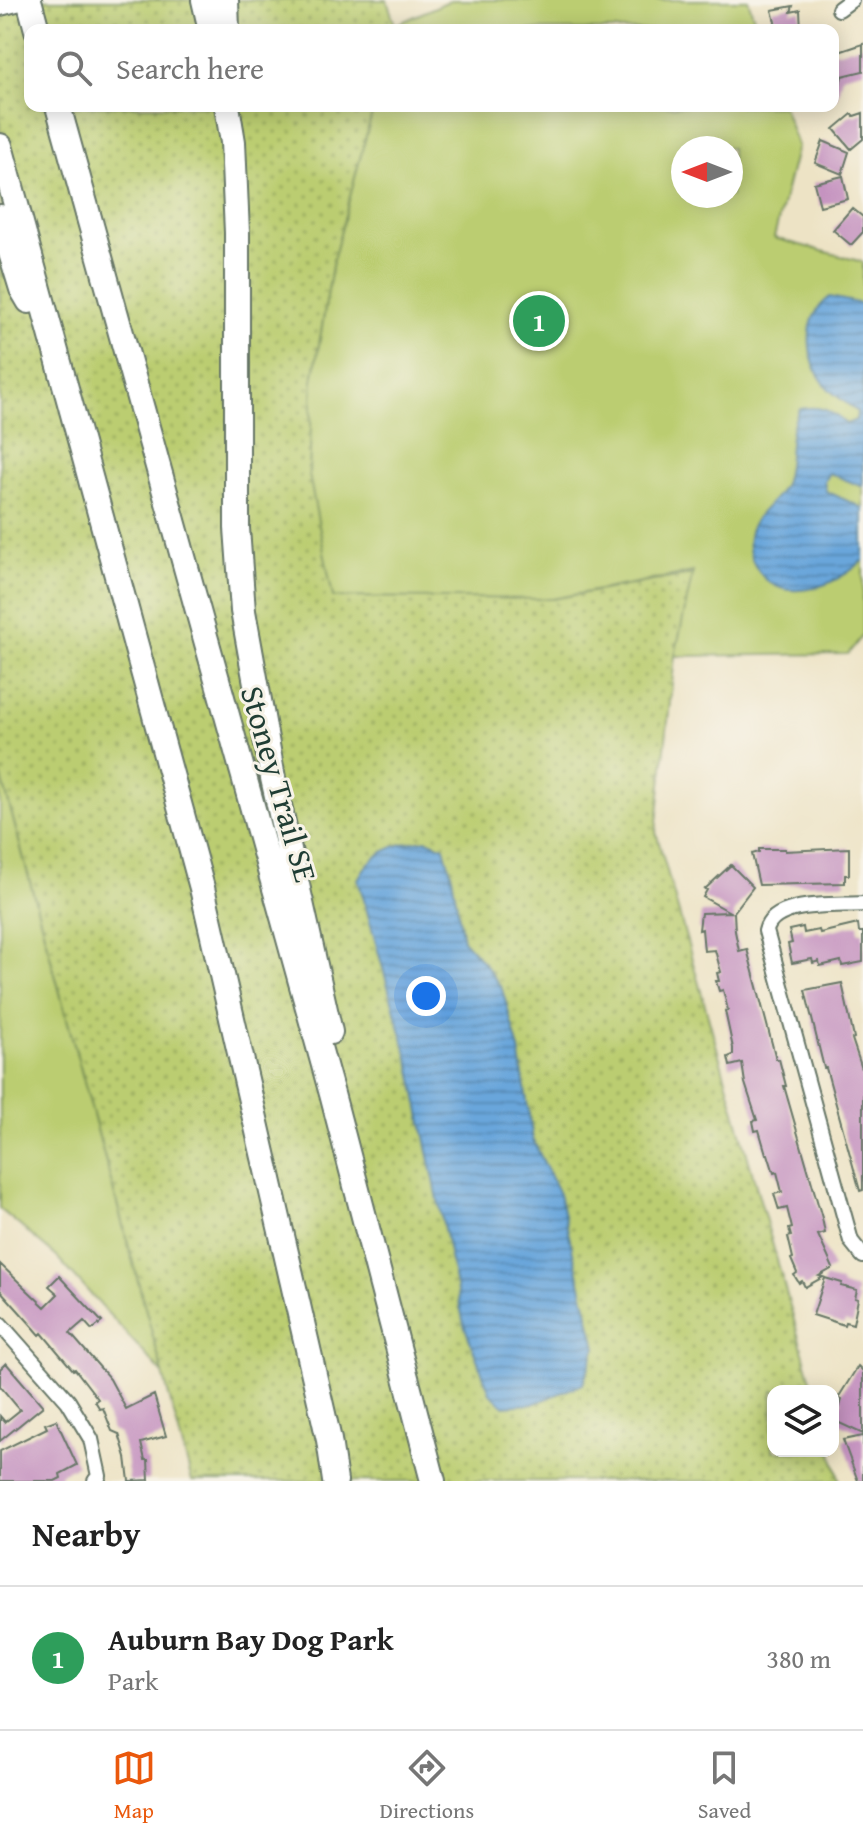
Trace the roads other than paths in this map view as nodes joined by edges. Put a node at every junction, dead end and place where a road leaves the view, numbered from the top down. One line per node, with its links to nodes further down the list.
1 (20, 0): 5 (main road)
2 (29, 0): 6 (highway)
3 (204, 0): 7 (highway)
4 (226, 0): 8 (highway)
5 (0, 5)
6 (35, 24)
7 (210, 24)
8 (227, 24)
9 (60, 112): 15 (highway, Stoney Trail SE)
10 (228, 112): 15 (highway)
11 (0, 146): 13 (highway)
12 (0, 217): 13 (highway)
13 (52, 337): 18 (highway)
14 (863, 904): 16 (street)
15 (332, 1094): 22 (highway, Stoney Trail SE)
16 (863, 1256)
17 (0, 1324): 19 (street)
18 (329, 1440): 20 (highway); 21 (highway)
19 (95, 1481)
20 (335, 1481)
21 (341, 1481)
22 (433, 1481)

